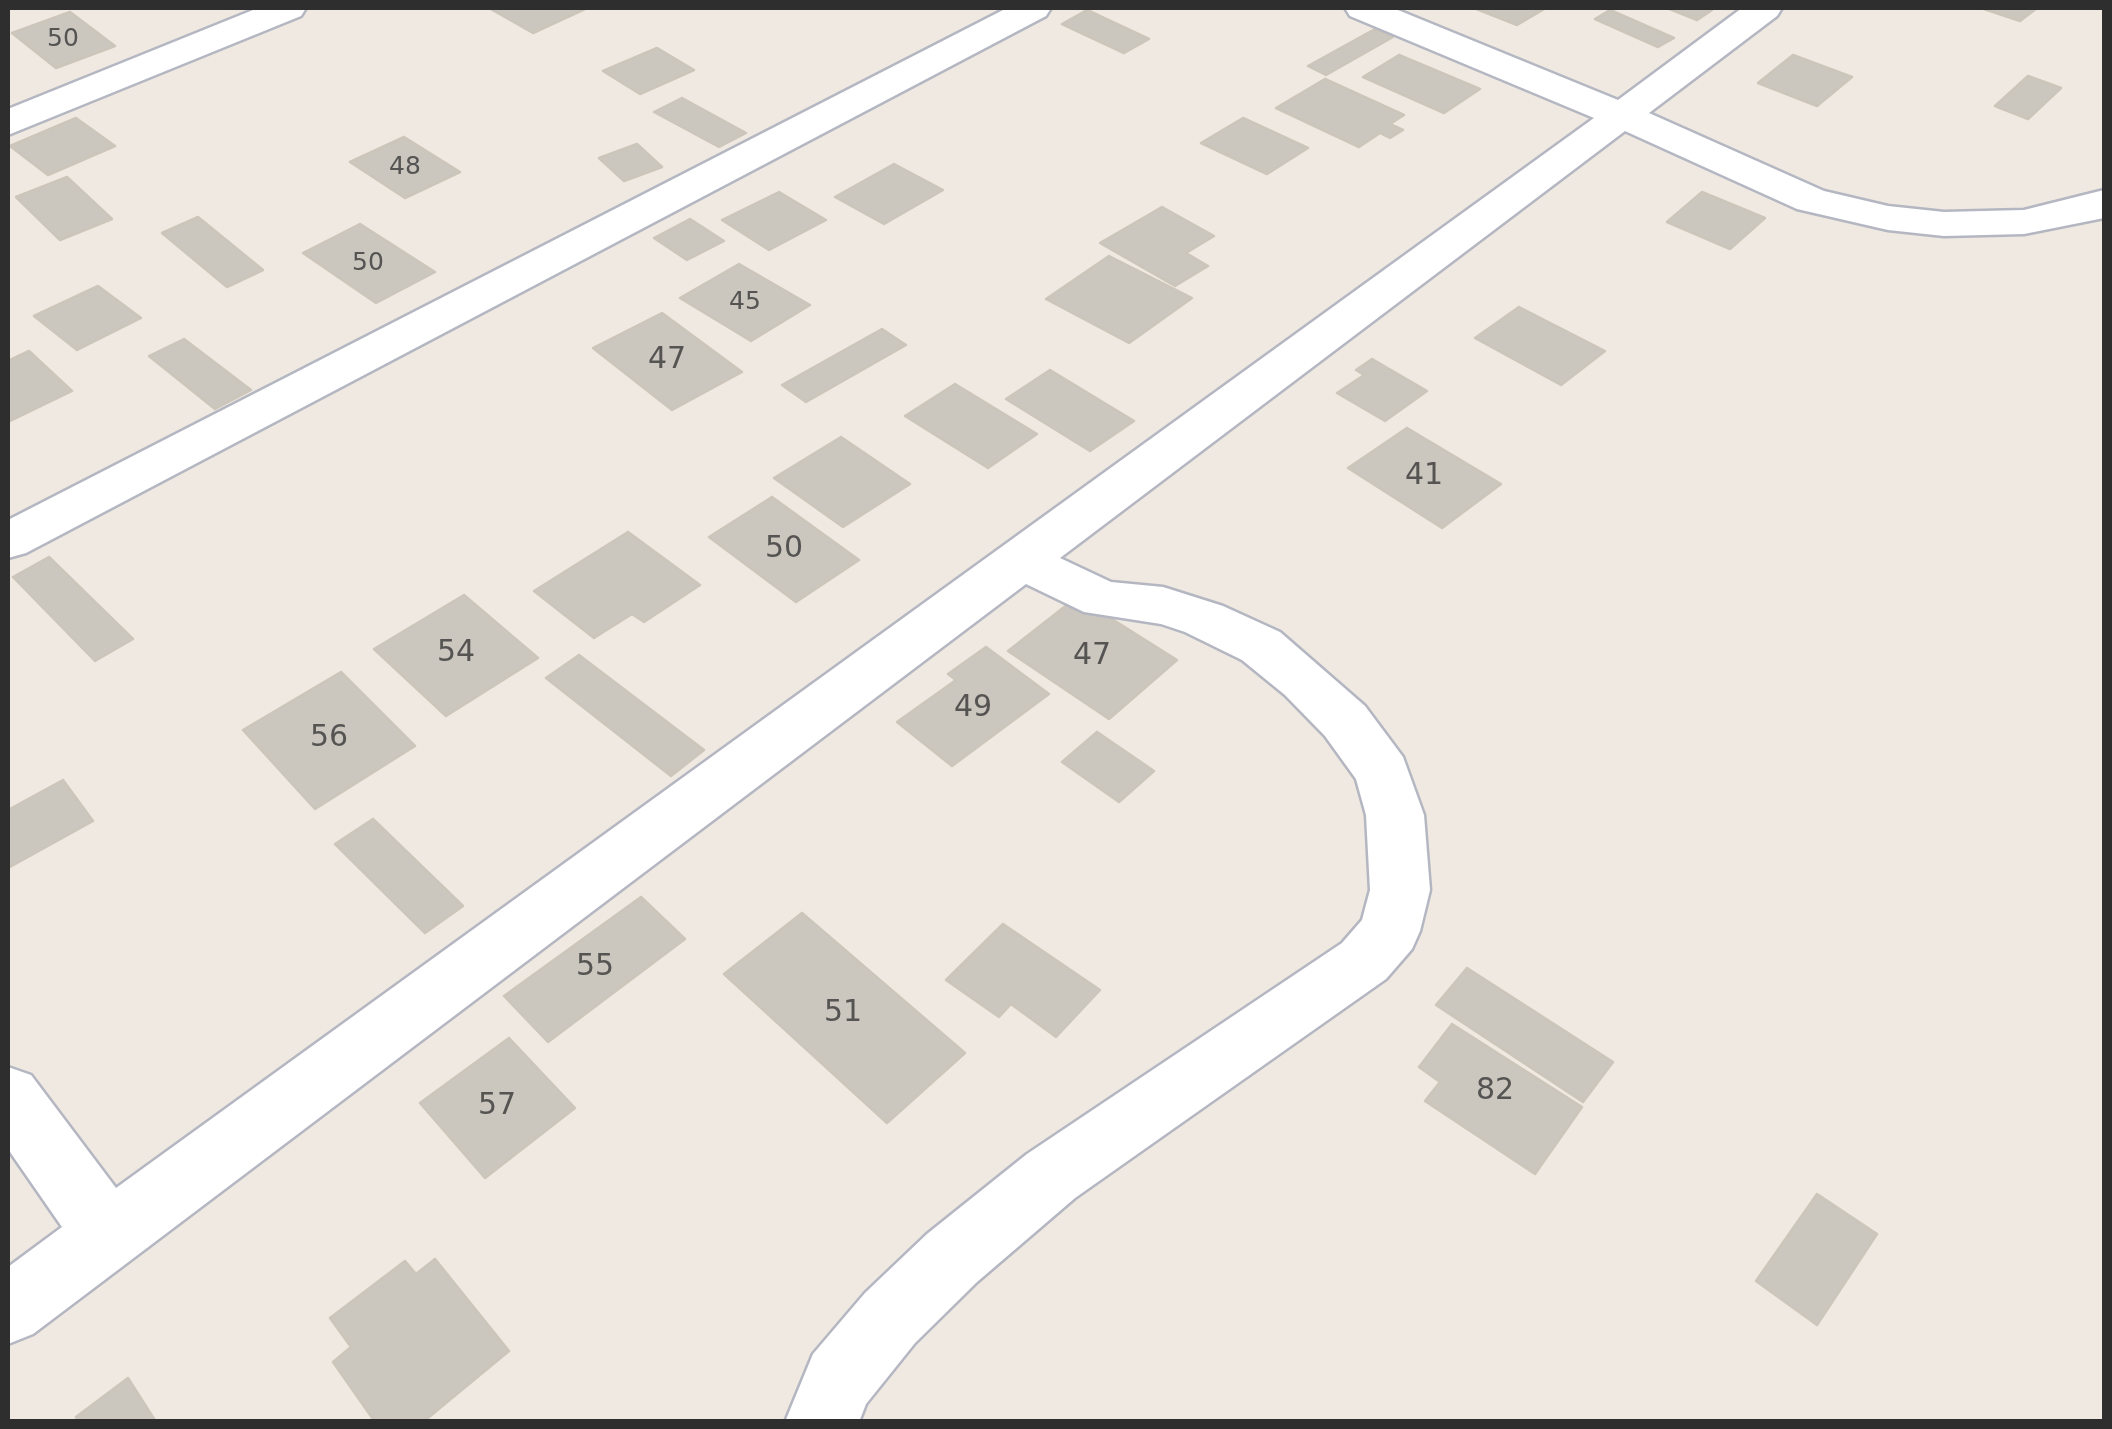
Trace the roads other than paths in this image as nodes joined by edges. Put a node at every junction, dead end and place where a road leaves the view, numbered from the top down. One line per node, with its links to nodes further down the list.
1 (288, 8): 6 (street)
2 (1032, 8): 8 (street)
3 (1362, 8): 5 (street)
4 (1764, 8): 5 (street)
5 (1621, 115): 7 (street); 9 (street)
6 (8, 122)
7 (2104, 202)
8 (8, 541)
9 (1021, 561): 11 (street); 13 (street)
10 (8, 1096): 11 (street)
11 (108, 1234): 12 (street)
12 (8, 1308)
13 (822, 1422)

